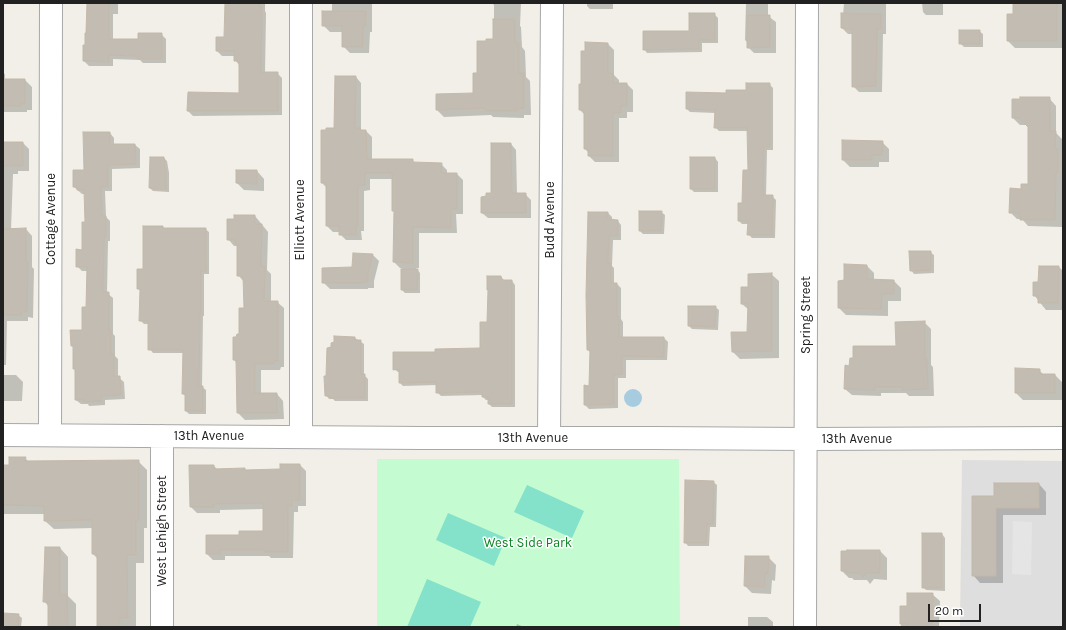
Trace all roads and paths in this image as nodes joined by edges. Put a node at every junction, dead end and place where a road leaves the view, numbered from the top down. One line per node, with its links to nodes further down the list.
1 (51, 3): 5 (street, Cottage Avenue)
2 (301, 3): 8 (street, Elliott Avenue)
3 (552, 3): 9 (street, Budd Avenue)
4 (807, 3): 11 (street, Spring Street)
5 (50, 434): 6 (street, 13th Avenue); 7 (street, 13th Avenue)
6 (3, 435)
7 (162, 436): 8 (street, 13th Avenue); 12 (street, West Lehigh Street)
8 (301, 436): 9 (street, 13th Avenue)
9 (549, 438): 11 (street, 13th Avenue)
10 (1063, 438): 11 (street, 13th Avenue)
11 (806, 439): 13 (street, Spring Street)
12 (162, 627)
13 (805, 627)

